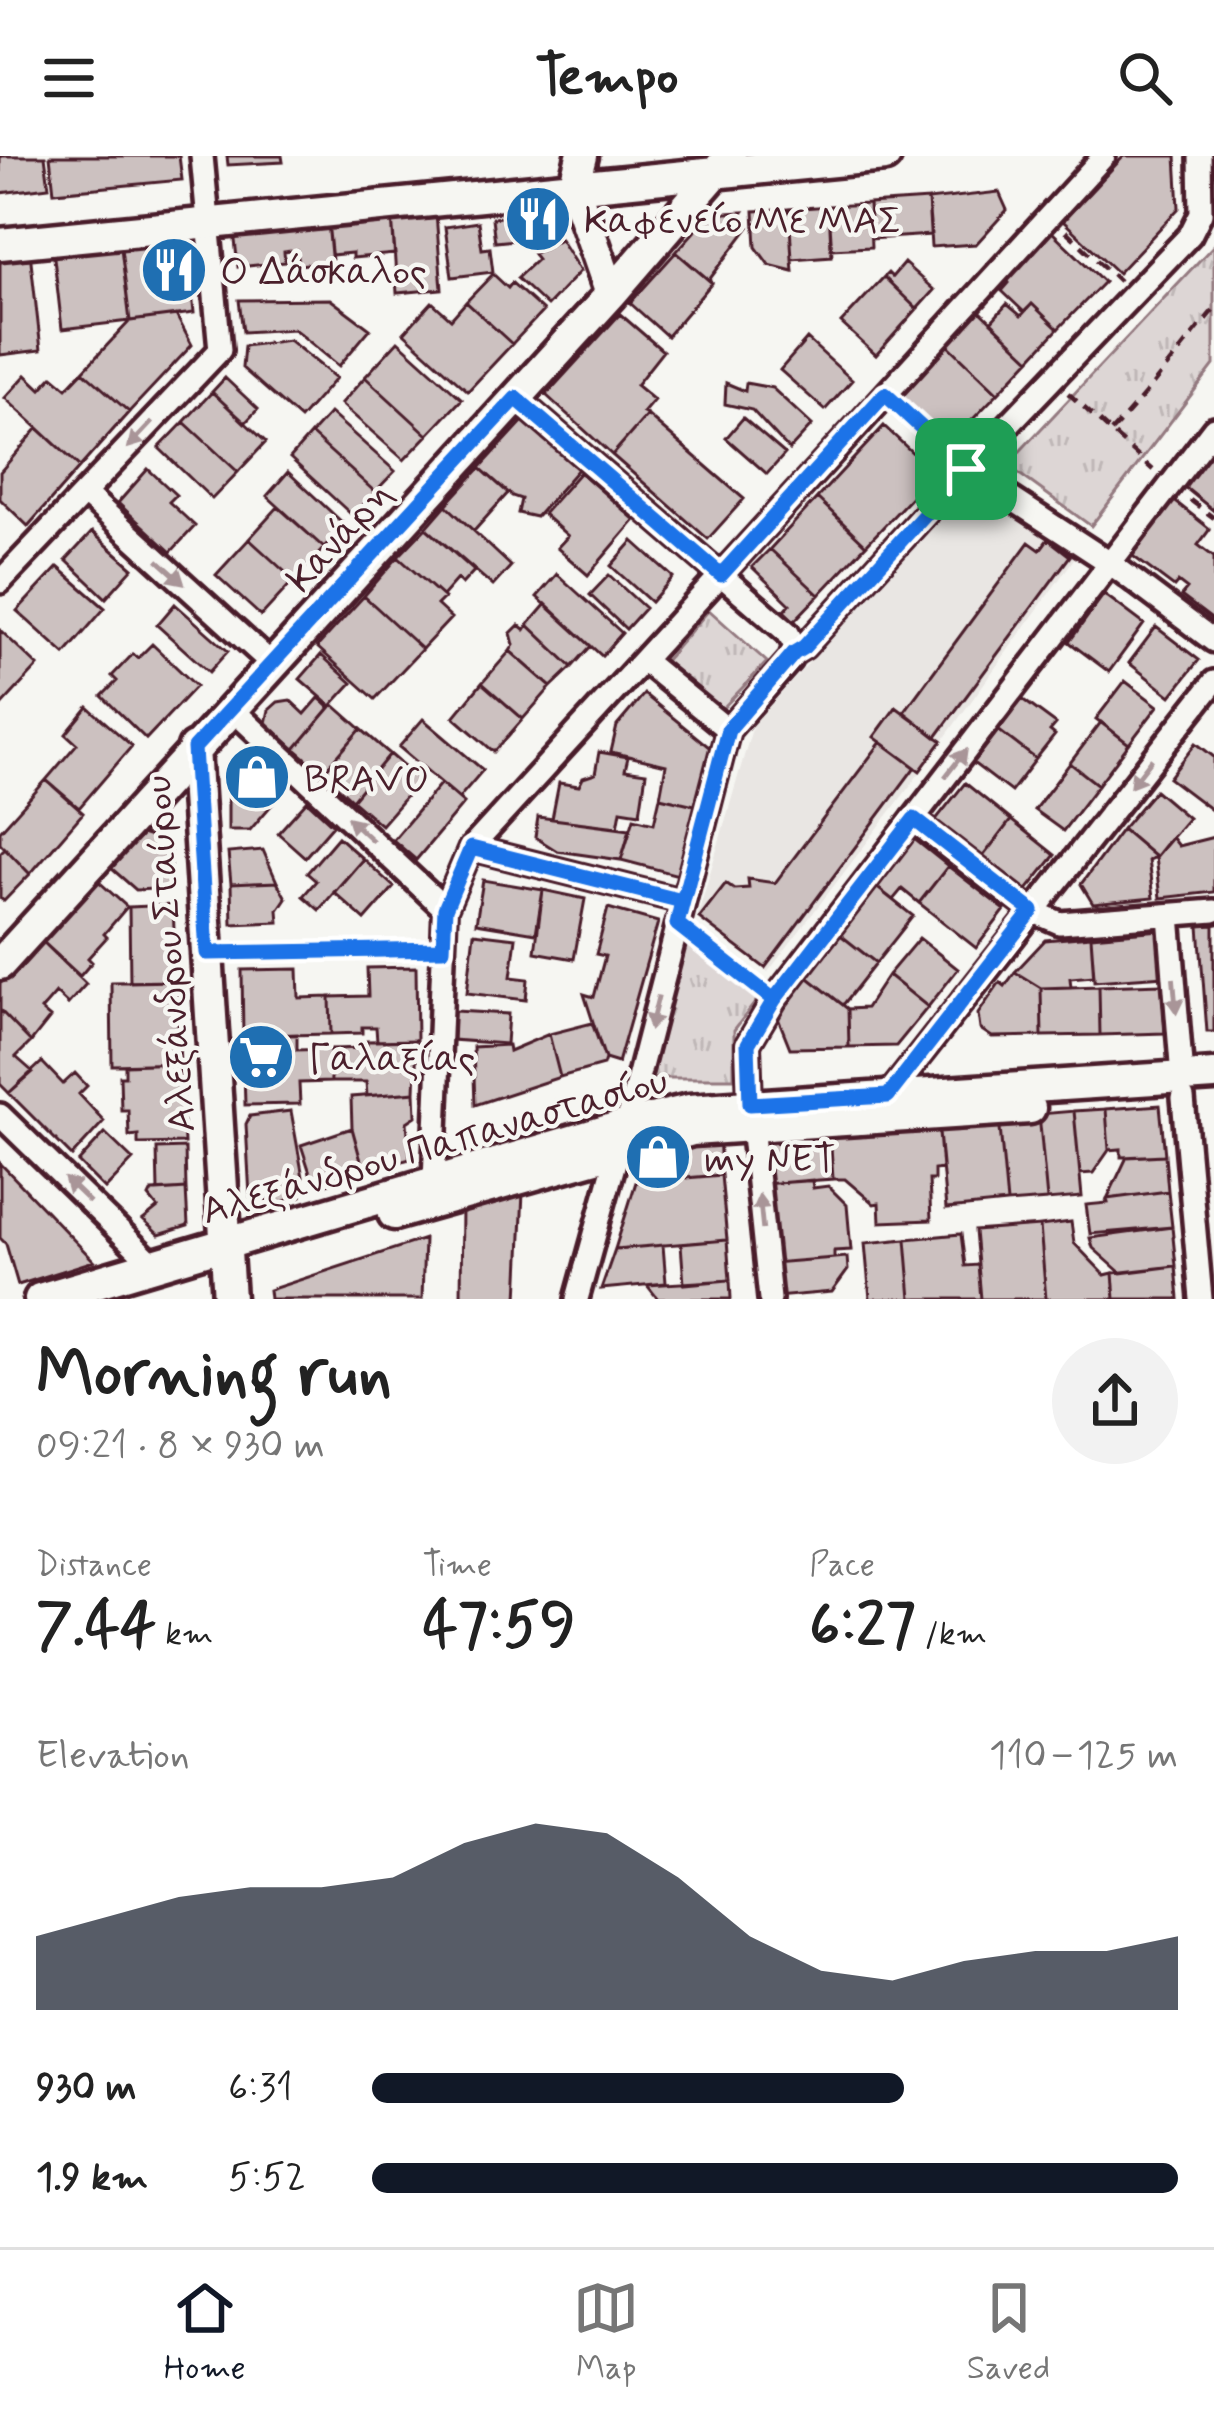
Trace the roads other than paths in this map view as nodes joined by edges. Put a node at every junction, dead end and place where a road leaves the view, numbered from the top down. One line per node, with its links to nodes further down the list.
1 (202, 156): 9 (street)
2 (582, 156): 8 (main road)
3 (686, 156): 7 (main road)
4 (885, 156): 7 (main road)
5 (1104, 156): 17 (street)
6 (1200, 156): 14 (street)
7 (721, 165): 8 (main road); 11 (main road, Κανάρη)
8 (574, 187): 9 (main road); 11 (main road)
9 (208, 223): 10 (main road); 15 (street, one-way to 15)
10 (0, 244)
11 (611, 294): 12 (main road, Κανάρη)
12 (516, 398): 17 (street); 22 (main road, Κανάρη)
13 (1214, 428): 16 (street)
14 (966, 469): 16 (street); 20 (street)
15 (84, 494): 18 (street); 22 (street, one-way to 22)
16 (1110, 563): 19 (street); 27 (street, one-way to 16)
17 (721, 575): 20 (street); 21 (street)
18 (0, 583)
19 (1214, 641)
20 (791, 643): 25 (street)
21 (644, 661): 25 (street); 28 (street)
22 (272, 664): 24 (main road, Κανάρη)
23 (1214, 682): 30 (street, one-way to 30)
24 (232, 709): 26 (main road, Κανάρη); 29 (street, one-way to 24)
25 (728, 730): 32 (street)
26 (194, 748): 34 (main road, Κανάρη); 42 (main road, Αλεξάνδρου Σταύρου)
27 (914, 819): 30 (street); 39 (street)
28 (471, 848): 29 (street); 32 (street)
29 (445, 909): 41 (street)
30 (1032, 911): 33 (street); 37 (street)
31 (1214, 911): 33 (street)
32 (680, 912): 40 (street, one-way to 40)
33 (1178, 914): 36 (street, one-way to 36)
34 (0, 964)
35 (1214, 1076): 36 (main road, Αλεξάνδρου Παπαναστασίου)
36 (1193, 1090): 37 (main road, Αλεξάνδρου Παπαναστασίου); 39 (main road, Αλεξάνδρου Παπαναστασίου); 49 (street)
37 (888, 1096): 39 (main road, Αλεξάνδρου Παπαναστασίου)
38 (0, 1115): 43 (street, one-way to 38)
39 (751, 1115): 40 (main road, Αλεξάνδρου Παπαναστασίου); 48 (street, one-way to 39)
40 (622, 1138): 41 (main road, Αλεξάνδρου Παπαναστασίου); 42 (main road, Αλεξάνδρου Παπαναστασίου); 47 (street)
41 (434, 1181): 42 (main road, Αλεξάνδρου Παπαναστασίου)
42 (226, 1253): 43 (main road, Αλεξάνδρου Παπαναστασίου); 45 (main road, Αλεξάνδρου Παπαναστασίου); 46 (main road, Αλεξάνδρου Σταύρου)
43 (153, 1264): 44 (main road, Αλεξάνδρου Παπαναστασίου)
44 (40, 1299)
45 (106, 1299)
46 (229, 1299)
47 (577, 1299)
48 (770, 1299)
49 (1201, 1299)

